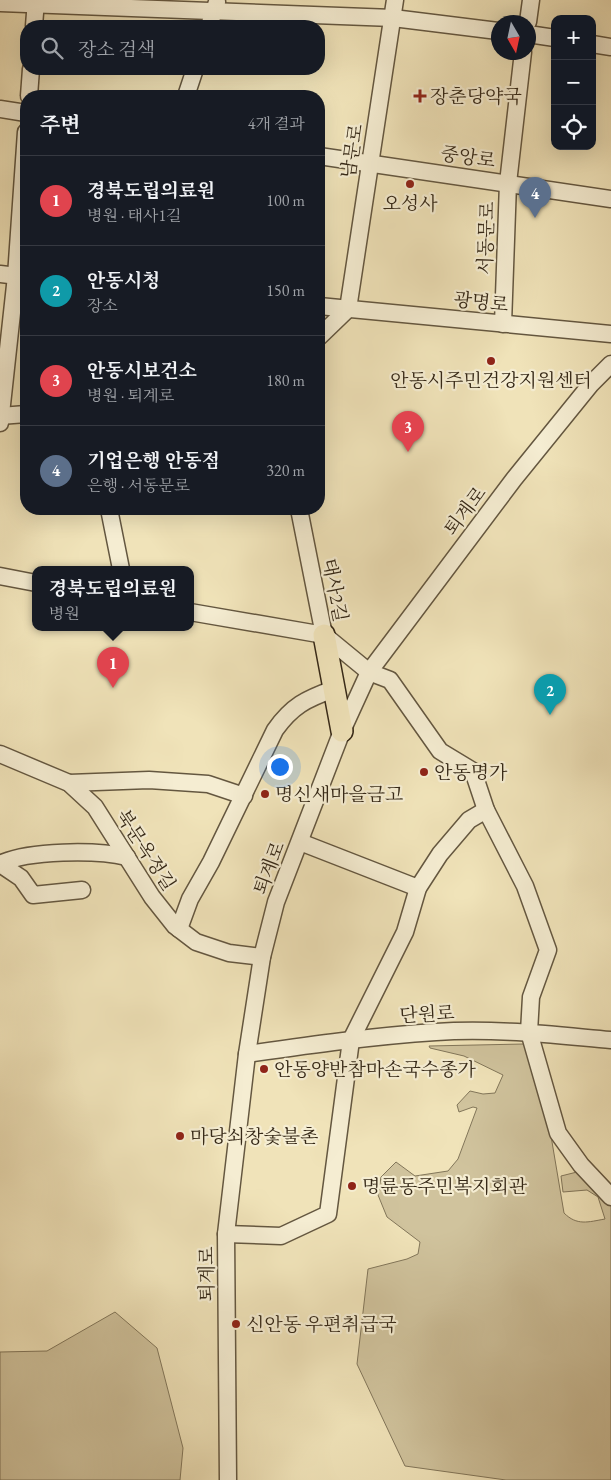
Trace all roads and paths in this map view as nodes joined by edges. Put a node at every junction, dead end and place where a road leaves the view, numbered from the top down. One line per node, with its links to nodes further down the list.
1 (395, 0): 7 (street, 남문로)
2 (532, 0): 6 (street)
3 (36, 2): 4 (street); 5 (street); 8 (street)
4 (0, 3)
5 (214, 12): 7 (street)
6 (529, 15)
7 (393, 18): 9 (street); 22 (street, 남문로)
8 (34, 20)
9 (491, 30)
10 (536, 35): 11 (street)
11 (551, 37)
12 (596, 45): 13 (street)
13 (611, 47)
14 (523, 60): 23 (street, 서동문로)
15 (31, 75): 17 (street)
16 (193, 75): 18 (street)
17 (29, 90)
18 (188, 90)
19 (0, 109): 20 (street)
20 (20, 112)
21 (325, 157): 22 (street, 중앙로)
22 (370, 163): 23 (street, 중앙로); 28 (street, 남문로)
23 (508, 183): 24 (street, 중앙로); 29 (street, 서동문로)
24 (611, 199)
25 (20, 204): 26 (street)
26 (14, 275): 34 (street)
27 (325, 307): 28 (street)
28 (348, 309): 29 (street, 광명로); 30 (street)
29 (503, 324): 31 (street, 광명로)
30 (325, 331)
31 (611, 334)
32 (611, 364): 42 (street, 퇴계로)
33 (20, 415): 34 (street)
34 (0, 418)
35 (110, 515): 37 (street)
36 (299, 515): 41 (street, 태사2길)
37 (120, 566)
38 (0, 576): 39 (street)
39 (32, 583)
40 (194, 613): 41 (street, 태사2길)
41 (324, 635): 42 (street); 43 (main road)
42 (369, 672): 44 (street, 퇴계로); 48 (street)
43 (334, 689): 44 (main road); 47 (street)
44 (342, 731): 49 (street, 퇴계로)
45 (0, 754): 46 (street, 북문옥정길)
46 (69, 783): 47 (street); 50 (street, 북문옥정길)
47 (244, 796): 54 (street)
48 (486, 810): 52 (street); 56 (street)
49 (300, 842): 52 (street); 55 (street, 퇴계로)
50 (127, 857): 51 (street); 54 (street, 북문옥정길)
51 (0, 864): 53 (street)
52 (418, 888): 57 (street)
53 (82, 890)
54 (179, 930): 55 (street, 북문옥정길)
55 (262, 957): 59 (street, 퇴계로)
56 (529, 1032): 57 (street, 단원로); 58 (street, 단원로); 60 (street)
57 (351, 1040): 59 (street, 단원로); 61 (street)
58 (611, 1040)
59 (247, 1054): 61 (street, 퇴계로)
60 (611, 1197)
61 (226, 1234): 62 (street, 퇴계로)
62 (228, 1480)

